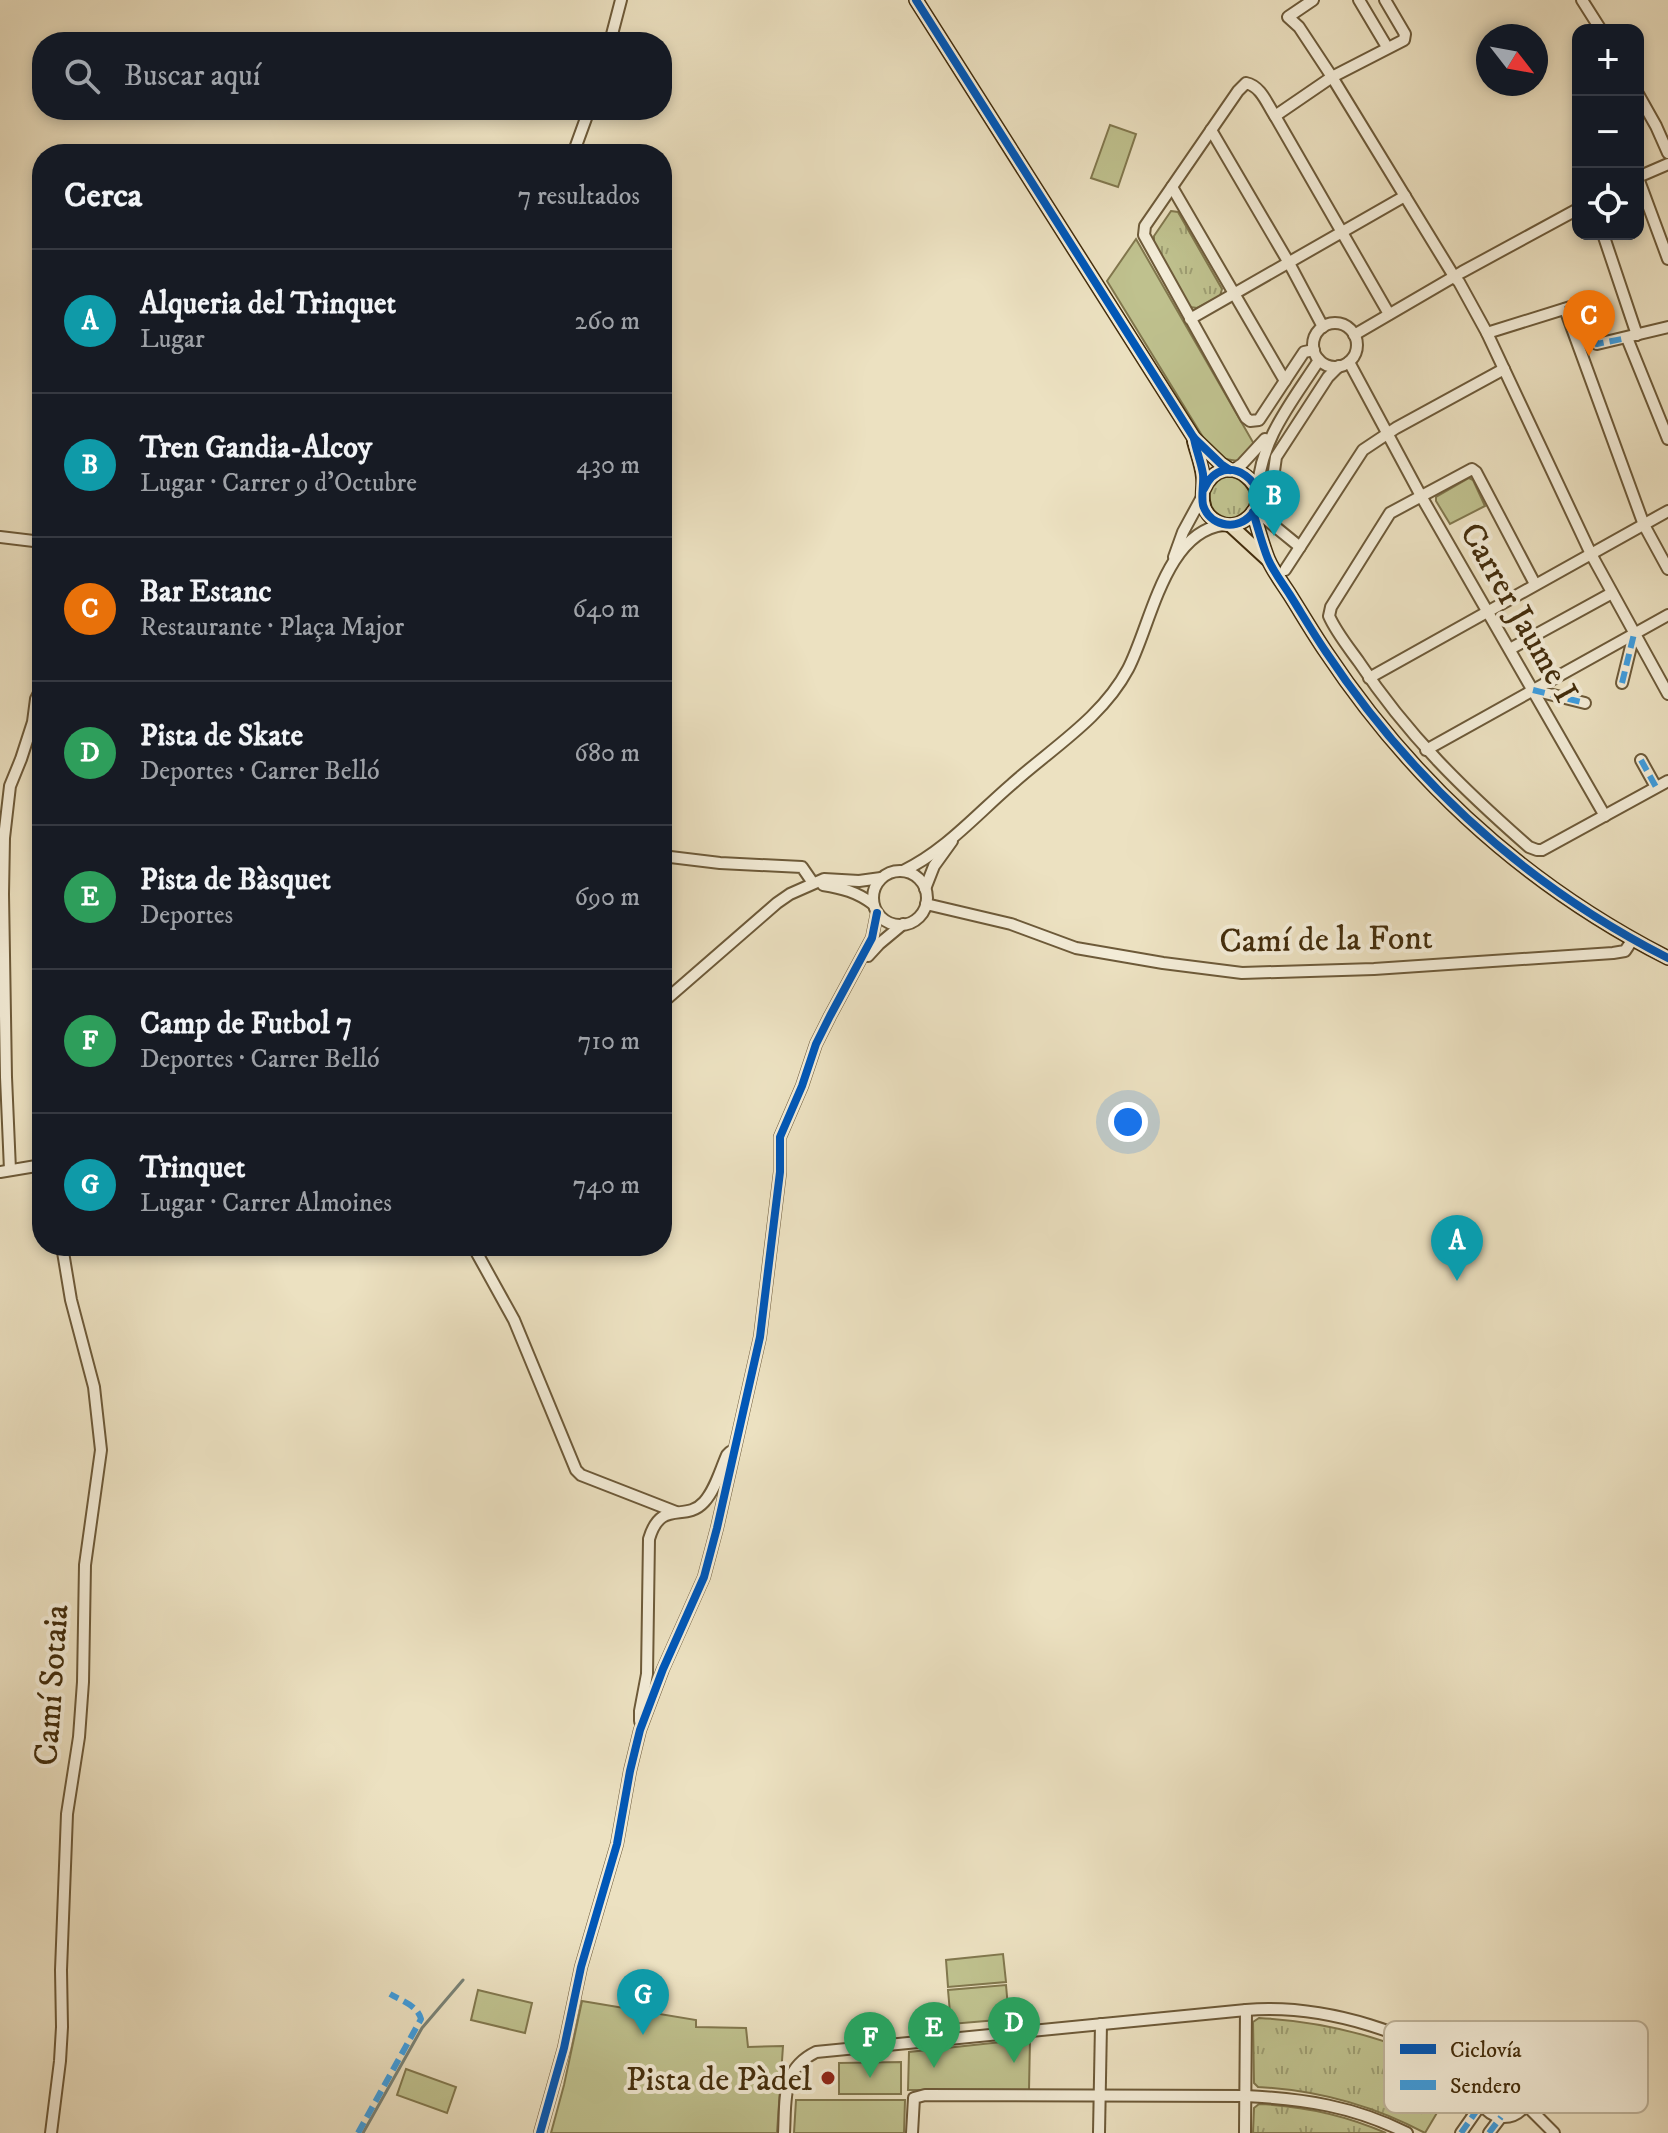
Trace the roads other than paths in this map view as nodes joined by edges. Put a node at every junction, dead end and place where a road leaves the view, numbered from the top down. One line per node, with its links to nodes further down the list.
1 (621, 0): 8 (street)
2 (916, 0): 43 (main road)
3 (1313, 0): 10 (street)
4 (1359, 0): 9 (street)
5 (1385, 0): 9 (street)
6 (1582, 0): 7 (street)
7 (1597, 24)
8 (613, 32)
9 (1387, 47): 10 (street)
10 (1332, 77): 12 (street); 21 (street)
11 (1639, 96): 16 (street)
12 (1275, 116): 14 (street); 23 (street)
13 (585, 120): 15 (street)
14 (1211, 130): 19 (street); 26 (street)
15 (577, 144)
16 (1668, 153)
17 (1668, 164): 18 (street)
18 (1644, 175)
19 (1172, 187): 28 (street); 31 (street)
20 (1644, 194): 25 (street)
21 (1405, 196): 23 (street); 27 (street)
22 (1572, 212): 27 (street)
23 (1342, 233): 26 (street); 30 (street)
24 (1605, 240): 36 (street)
25 (1668, 259)
26 (1289, 263): 28 (street); 32 (street)
27 (1455, 278): 30 (street); 34 (street)
28 (1234, 294): 31 (street); 40 (street)
29 (1565, 309): 34 (street); 36 (street); 52 (street)
30 (1389, 314): 35 (street)
31 (1190, 319): 40 (street)
32 (1323, 327): 35 (street); 37 (street)
33 (1668, 327): 36 (street)
34 (1487, 333): 39 (street)
35 (1354, 335): 38 (street)
36 (1632, 336): 44 (street)
37 (1316, 355): 38 (street); 40 (street); 41 (street)
38 (1344, 364): 42 (street, Carrer Jaume I); 55 (street)
39 (1504, 369): 42 (street); 56 (street)
40 (1285, 381)
41 (1272, 432): 45 (street); 47 (street)
42 (1387, 434): 48 (street, Carrer Jaume I); 55 (street)
43 (1194, 438): 45 (main road); 46 (main road)
44 (1668, 439)
45 (1232, 470): 46 (main road); 47 (main road)
46 (1203, 493): 51 (main road); 58 (street)
47 (1257, 493): 50 (main road)
48 (1421, 496): 61 (street); 63 (street, Carrer Jaume I); 67 (street)
49 (1668, 511): 52 (street)
50 (1253, 512): 51 (main road); 57 (main road)
51 (1228, 525): 57 (main road); 58 (street)
52 (1644, 525): 56 (street); 59 (street)
53 (0, 537): 54 (street)
54 (32, 541)
55 (1298, 546): 60 (street)
56 (1591, 554): 61 (street); 62 (street)
57 (1269, 562): 87 (main road)
58 (1173, 563): 78 (street)
59 (1668, 569)
60 (1285, 570)
61 (1535, 584): 63 (street)
62 (1612, 593): 65 (street); 66 (street)
63 (1488, 611): 66 (street, Carrer Jaume I); 67 (street)
64 (1668, 615): 65 (street)
65 (1634, 634): 68 (street); 69 (street); 70 (street)
66 (1510, 649): 69 (street, Carrer Jaume I)
67 (1369, 678): 73 (street)
68 (1622, 683)
69 (1533, 690): 71 (street); 73 (street); 77 (street, Carrer Jaume I)
70 (1668, 694)
71 (1585, 703)
72 (32, 725): 92 (street)
73 (1426, 750): 77 (street)
74 (1641, 760): 76 (street)
75 (1668, 781): 76 (street)
76 (1656, 787): 77 (street)
77 (1605, 816)
78 (958, 832): 80 (street); 83 (street)
79 (672, 857): 82 (street)
80 (903, 871): 81 (street); 83 (street)
81 (881, 878): 82 (street); 85 (street)
82 (813, 883): 85 (street); 90 (street)
83 (925, 889): 84 (street)
84 (926, 904): 86 (street); 87 (street, Camí de la Font)
85 (875, 908): 86 (street); 89 (street)
86 (903, 924): 89 (street)
87 (1633, 939): 88 (main road)
88 (1668, 958)
89 (856, 970): 95 (street)
90 (672, 994)
91 (32, 1167): 92 (street)
92 (5, 1171)
93 (64, 1256): 110 (street, Camí Sotaia)
94 (479, 1256): 96 (street)
95 (734, 1448): 97 (street); 99 (street)
96 (646, 1501): 97 (street); 98 (street)
97 (676, 1512): 98 (street)
98 (652, 1529): 99 (street)
99 (640, 1730): 111 (street)
100 (1246, 2010): 101 (street); 102 (street); 104 (street)
101 (1101, 2024): 103 (street); 112 (street)
102 (1384, 2030)
103 (1099, 2096): 104 (street); 113 (street); 114 (street)
104 (1245, 2096): 115 (street); 116 (street)
105 (1475, 2113): 117 (street)
106 (1490, 2113): 109 (street)
107 (1517, 2113): 109 (street)
108 (1534, 2113): 119 (street)
109 (1501, 2117): 118 (street)
110 (51, 2133)
111 (540, 2133)
112 (784, 2133)
113 (912, 2133)
114 (1099, 2133)
115 (1245, 2133)
116 (1407, 2133)
117 (1461, 2133)
118 (1489, 2133)
119 (1554, 2133)

